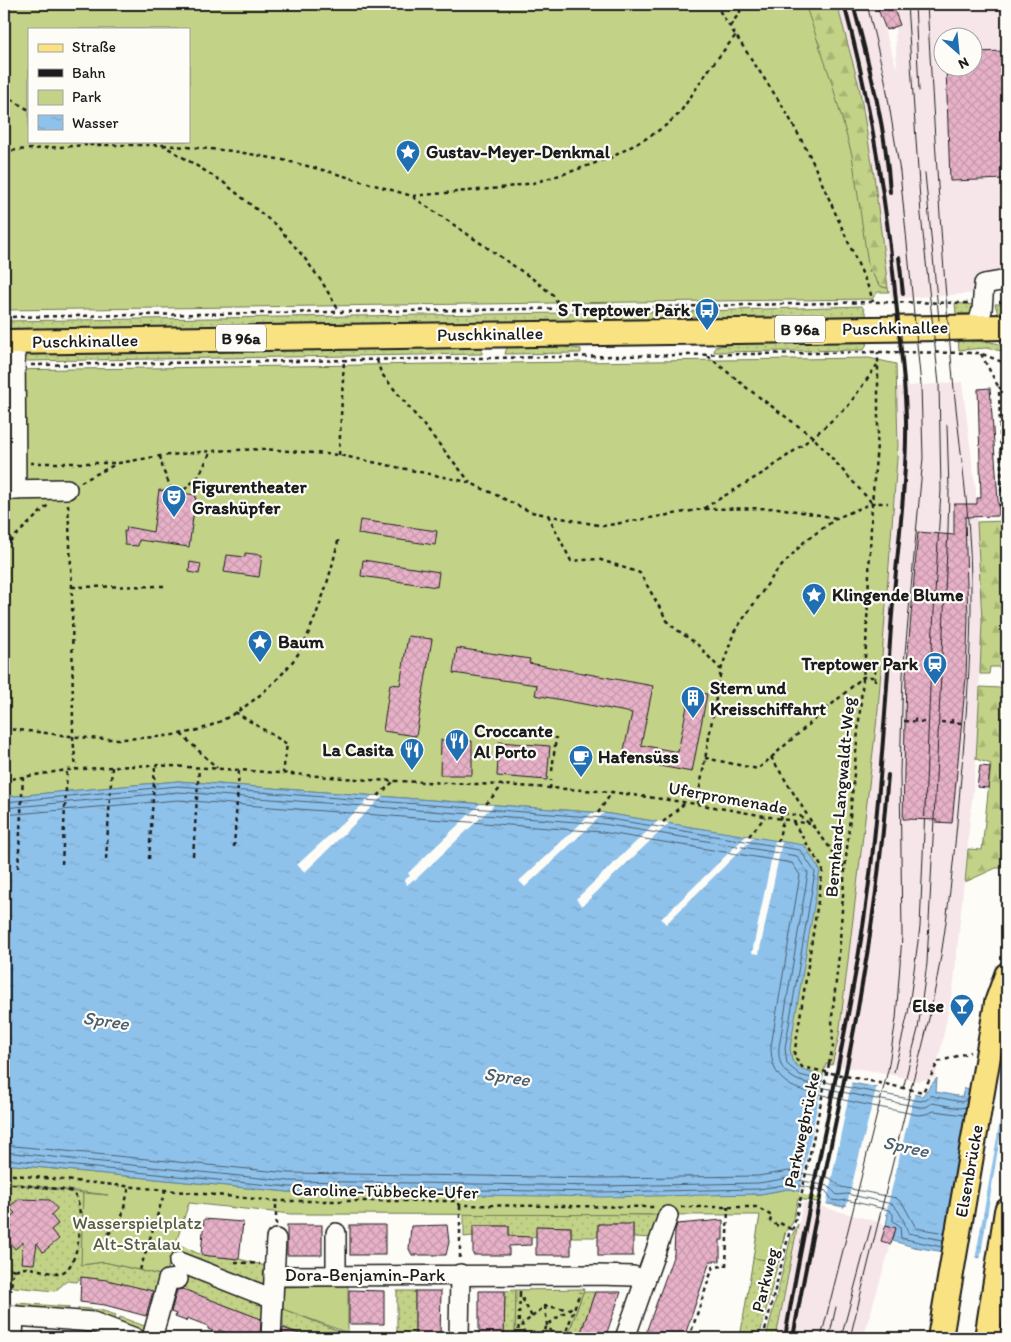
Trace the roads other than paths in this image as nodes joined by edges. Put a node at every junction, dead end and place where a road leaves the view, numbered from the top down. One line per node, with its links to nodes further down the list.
1 (1007, 280): 2 (street)
2 (977, 326): 3 (main road, Puschkinallee); 4 (main road, Puschkinallee / B 96a); 5 (main road, Puschkinallee / B 96a)
3 (1007, 327)
4 (1007, 339)
5 (9, 342): 7 (street)
6 (67, 489): 7 (street)
7 (10, 490)
8 (1007, 975): 27 (main road, Elsenbrücke, bridge)
9 (1007, 1033): 28 (main road, Elsenbrücke)
10 (668, 1210): 17 (street)
11 (1007, 1211): 29 (main road)
12 (336, 1233): 16 (street)
13 (276, 1239): 14 (street)
14 (274, 1270): 16 (street, Dora-Benjamin-Park); 18 (street, Dora-Benjamin-Park)
15 (460, 1274): 16 (street, Dora-Benjamin-Park); 17 (street, Dora-Benjamin-Park); 25 (street, Dora-Benjamin-Park)
16 (336, 1275)
17 (644, 1280): 26 (street)
18 (273, 1299): 23 (street); 24 (street, Dora-Benjamin-Park)
19 (9, 1315): 20 (street); 21 (street)
20 (92, 1330): 22 (street)
21 (13, 1338)
22 (135, 1338)
23 (152, 1338)
24 (271, 1338)
25 (459, 1338)
26 (625, 1338)
27 (940, 1338)
28 (955, 1338)
29 (987, 1338)

